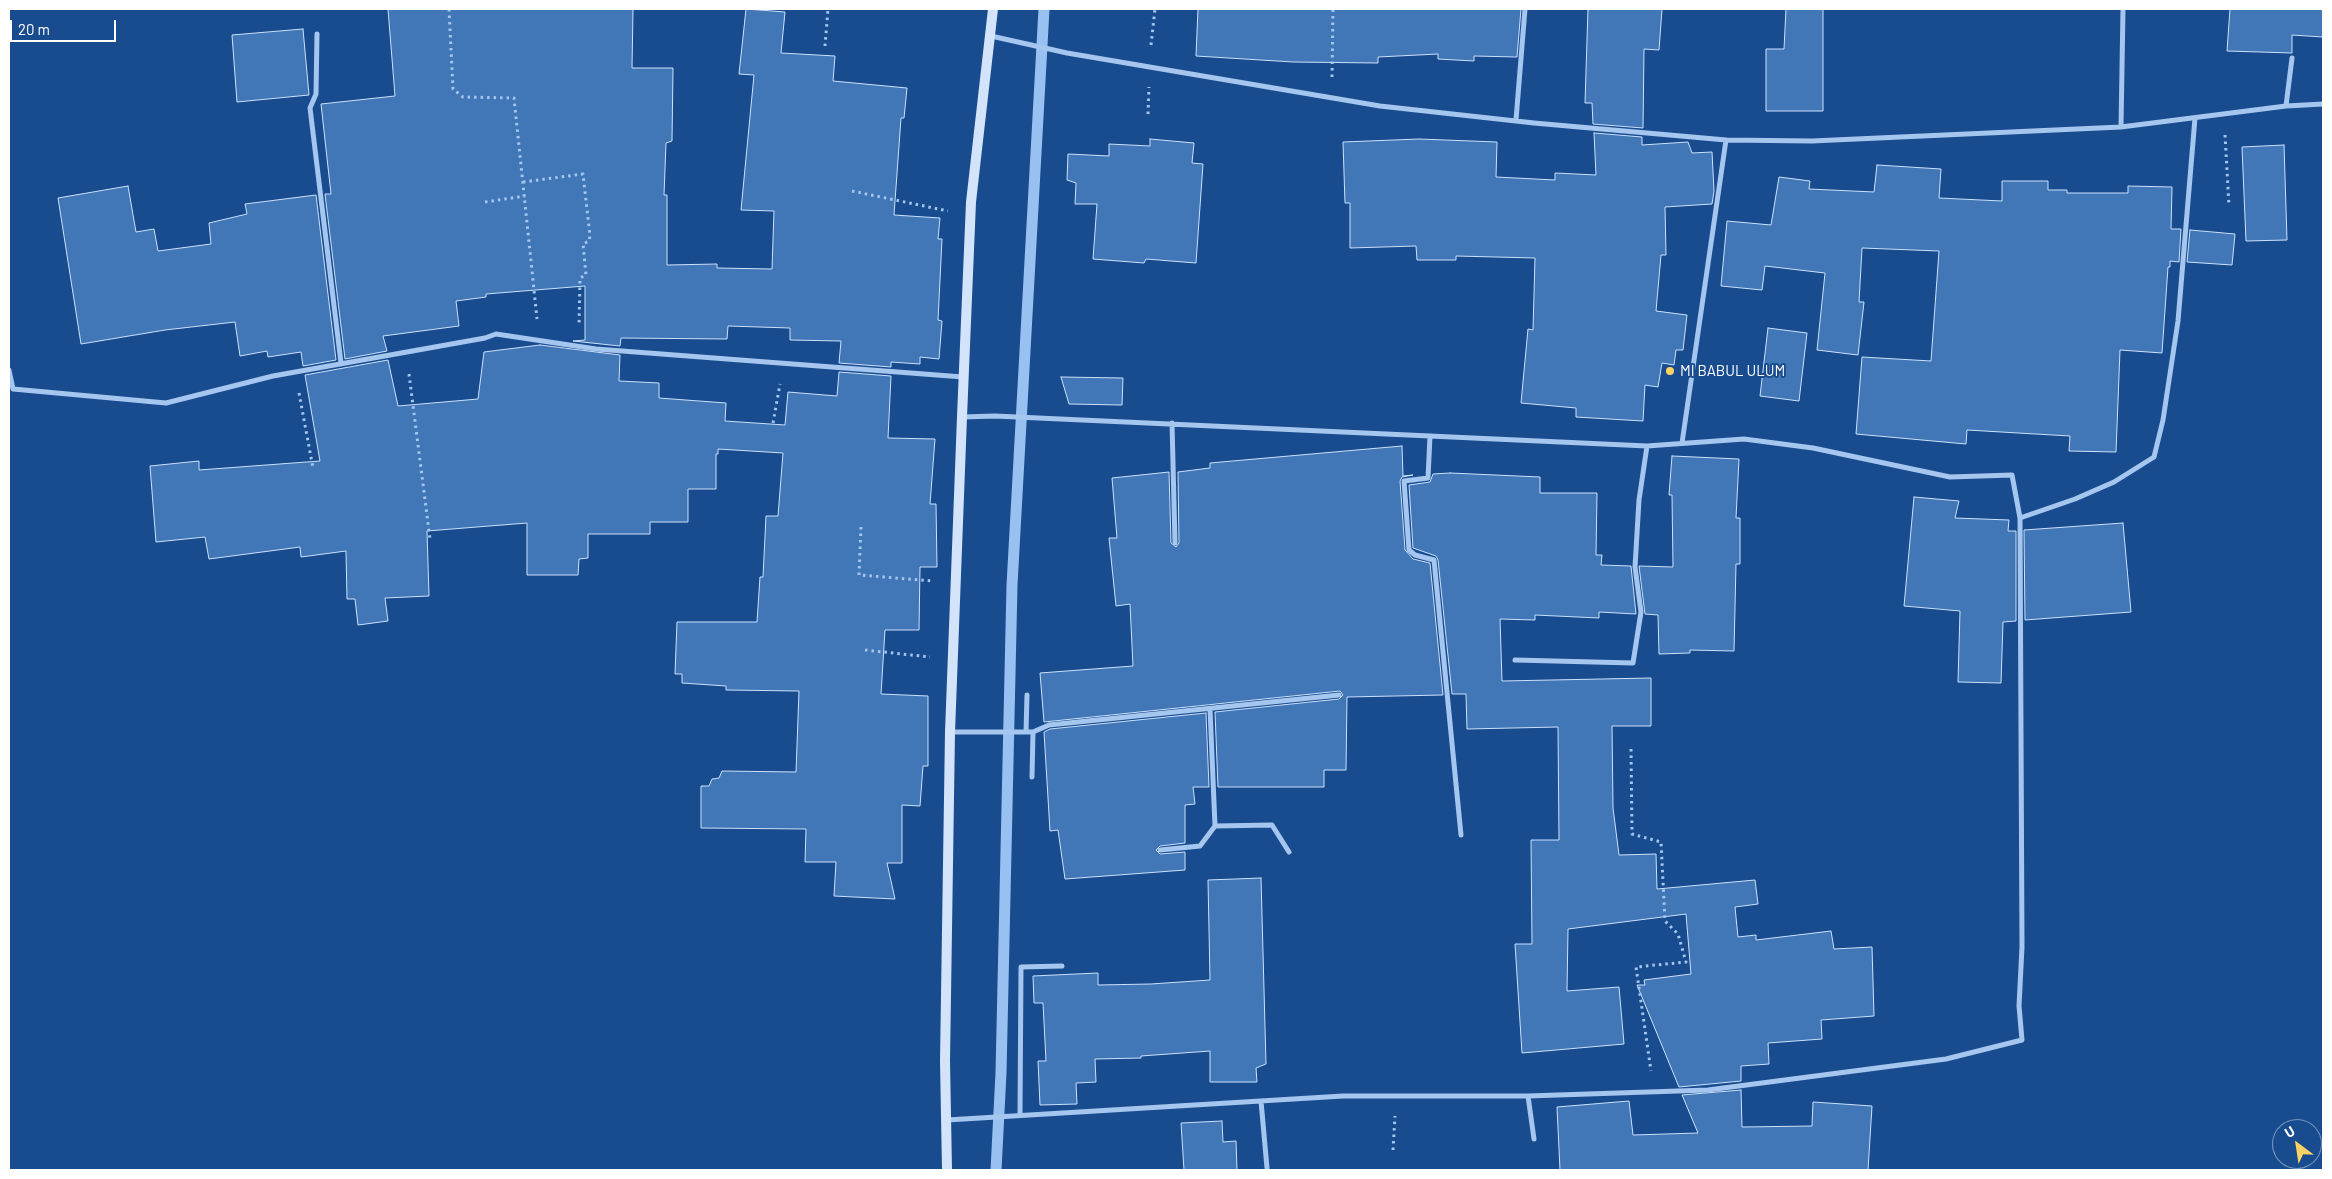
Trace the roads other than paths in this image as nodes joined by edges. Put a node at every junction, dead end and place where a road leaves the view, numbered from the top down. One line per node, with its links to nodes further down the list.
1 (993, 9): 5 (main road)
2 (1525, 9): 10 (street)
3 (2123, 9): 11 (street)
4 (316, 34): 13 (street)
5 (991, 36): 10 (street); 15 (main road)
6 (2292, 58): 8 (street)
7 (2323, 104): 8 (street)
8 (2286, 106): 9 (street)
9 (2195, 118): 11 (street); 21 (street)
10 (1516, 120): 12 (street)
11 (2121, 128): 12 (street)
12 (1726, 140): 19 (street)
13 (341, 363): 14 (street); 15 (street)
14 (9, 370)
15 (964, 377): 16 (main road)
16 (962, 417): 17 (street); 27 (main road)
17 (1172, 424): 18 (street); 22 (street)
18 (1430, 436): 20 (street); 32 (street)
19 (1682, 443): 20 (street); 21 (street)
20 (1647, 446): 23 (street)
21 (2020, 518): 36 (street)
22 (1175, 543)
23 (1515, 660)
24 (1027, 695): 28 (street)
25 (1339, 695): 26 (street)
26 (1210, 709): 29 (street); 31 (street)
27 (950, 732): 28 (street); 39 (main road)
28 (1026, 732): 29 (street)
29 (1033, 732): 30 (street)
30 (1032, 777)
31 (1215, 826): 33 (street); 34 (street)
32 (1461, 836)
33 (1160, 850)
34 (1289, 852)
35 (1062, 966): 38 (street)
36 (1528, 1096): 37 (street); 40 (street)
37 (1261, 1100): 38 (street); 41 (street)
38 (1020, 1115): 39 (street)
39 (947, 1120): 42 (main road)
40 (1534, 1139)
41 (1267, 1168)
42 (947, 1170)

